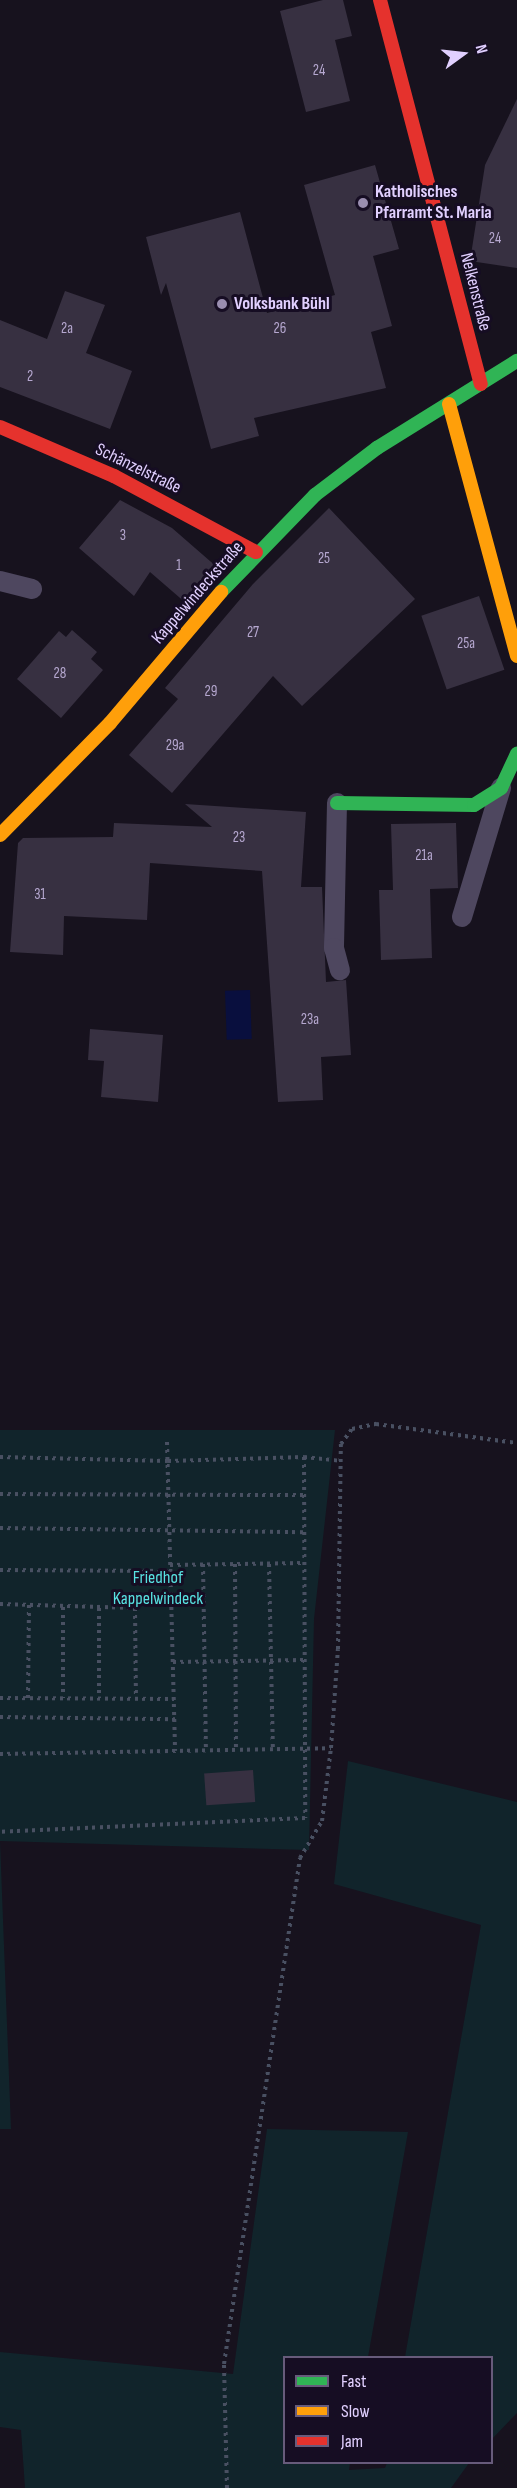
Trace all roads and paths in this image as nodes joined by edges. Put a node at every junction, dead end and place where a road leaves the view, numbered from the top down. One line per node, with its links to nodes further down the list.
1 (380, 0): 3 (street, Nelkenstraße)
2 (517, 362): 3 (street, Kappelwindeckstraße)
3 (481, 384): 4 (street, Kappelwindeckstraße)
4 (449, 404): 6 (street, Kappelwindeckstraße); 9 (street)
5 (0, 427): 6 (street, Schänzelstraße)
6 (256, 552): 13 (street, Kappelwindeckstraße)
7 (0, 581): 8 (lane)
8 (32, 589)
9 (517, 656)
10 (517, 754): 11 (street)
11 (501, 788): 12 (street); 14 (lane)
12 (337, 803): 15 (lane)
13 (0, 835)
14 (462, 917)
15 (340, 970)
16 (167, 1442): 20 (path)
17 (517, 1443): 21 (path)
18 (0, 1457): 20 (path)
19 (304, 1457): 20 (path); 21 (path); 23 (path)
20 (168, 1461): 24 (path)
21 (341, 1461): 53 (path)
22 (0, 1494): 24 (path)
23 (304, 1495): 24 (path); 26 (path)
24 (169, 1496): 27 (path)
25 (0, 1528): 27 (path)
26 (304, 1532): 27 (path); 28 (path)
27 (170, 1533): 29 (path)
28 (304, 1563): 32 (path); 40 (path)
29 (170, 1564): 30 (path); 34 (path)
30 (203, 1564): 31 (path); 41 (path)
31 (235, 1564): 32 (path); 42 (path)
32 (269, 1564): 39 (path)
33 (0, 1570): 34 (path)
34 (171, 1571): 43 (path)
35 (0, 1604): 36 (path)
36 (29, 1605): 37 (path); 45 (path)
37 (63, 1607): 38 (path); 46 (path)
38 (99, 1608): 47 (path); 48 (path)
39 (272, 1660): 40 (path); 42 (path); 54 (path)
40 (304, 1660): 52 (path)
41 (205, 1661): 42 (path); 43 (path); 55 (path)
42 (235, 1661): 56 (path)
43 (173, 1662): 49 (path)
44 (0, 1698): 45 (path)
45 (28, 1698): 46 (path)
46 (63, 1698): 47 (path)
47 (99, 1698): 48 (path)
48 (136, 1698): 49 (path)
49 (174, 1699): 51 (path)
50 (0, 1717): 51 (path)
51 (175, 1719): 57 (path)
52 (304, 1748): 53 (path); 54 (path); 59 (path)
53 (331, 1748): 60 (path)
54 (273, 1749): 56 (path)
55 (206, 1750): 56 (path); 57 (path)
56 (236, 1750)
57 (175, 1751): 58 (path)
58 (0, 1754)
59 (0, 1832)
60 (227, 2488)

